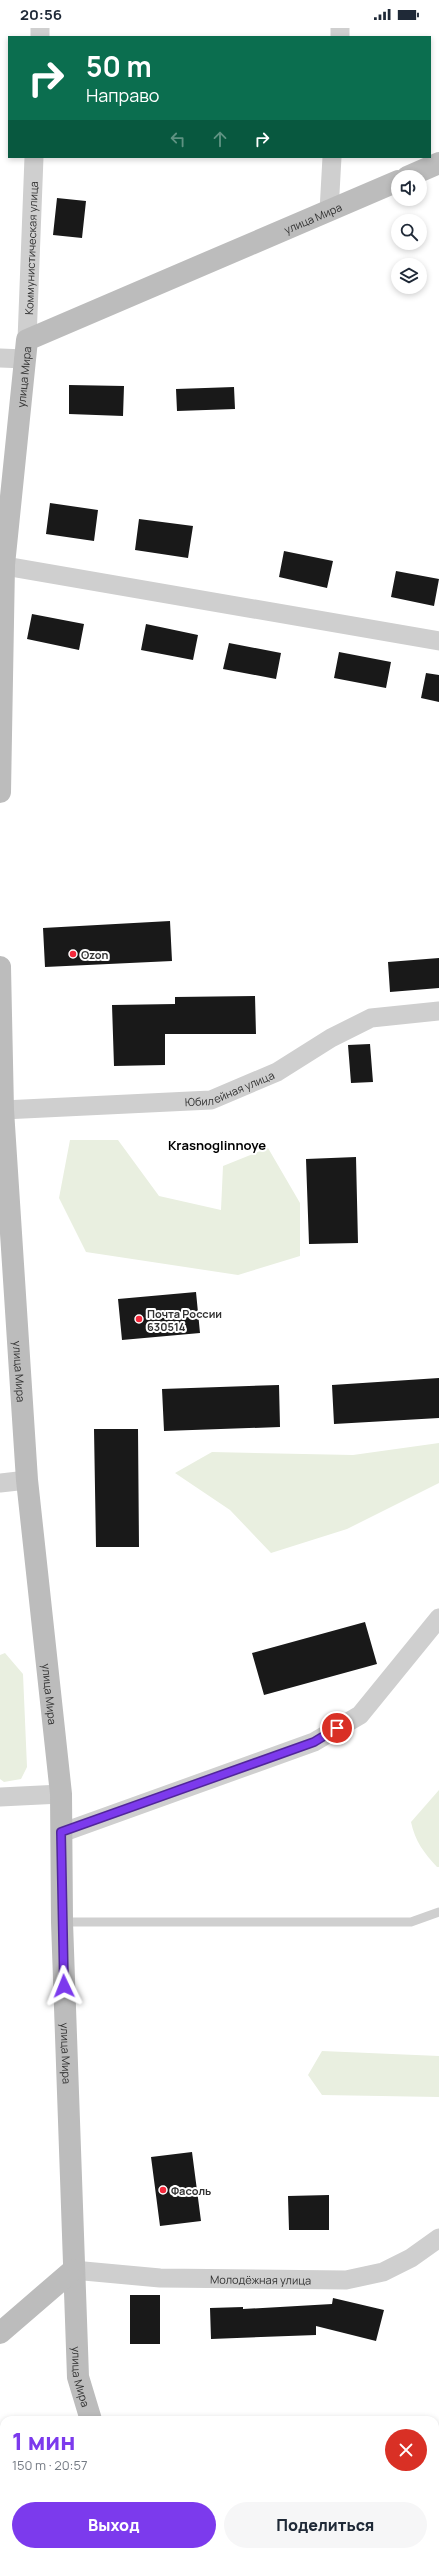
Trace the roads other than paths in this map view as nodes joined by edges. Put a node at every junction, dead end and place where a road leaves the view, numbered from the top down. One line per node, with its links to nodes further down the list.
1 (34, 158): 7 (street, Коммунистическая улица)
2 (332, 158): 6 (street)
3 (439, 163): 4 (street)
4 (423, 170)
5 (391, 184): 6 (street, улица Мира)
6 (329, 211): 7 (street, улица Мира)
7 (26, 349): 8 (street); 9 (street, улица Мира)
8 (0, 358)
9 (2, 565): 10 (street); 11 (street, улица Мира)
10 (439, 641)
11 (0, 792)
12 (0, 967): 14 (street, улица Мира)
13 (439, 1011): 14 (street, Юбилейная улица)
14 (3, 1110): 15 (street, улица Мира)
15 (27, 1480): 16 (street); 18 (street, улица Мира)
16 (0, 1483)
17 (439, 1618): 20 (street)
18 (61, 1794): 19 (street); 20 (street, улица Мира)
19 (0, 1797)
20 (61, 1832): 22 (street, улица Мира)
21 (439, 1912): 22 (lane)
22 (62, 1922): 24 (street, улица Мира)
23 (439, 2238): 24 (street, Молодёжная улица)
24 (72, 2270): 25 (street); 26 (street, улица Мира)
25 (0, 2333)
26 (90, 2416)

